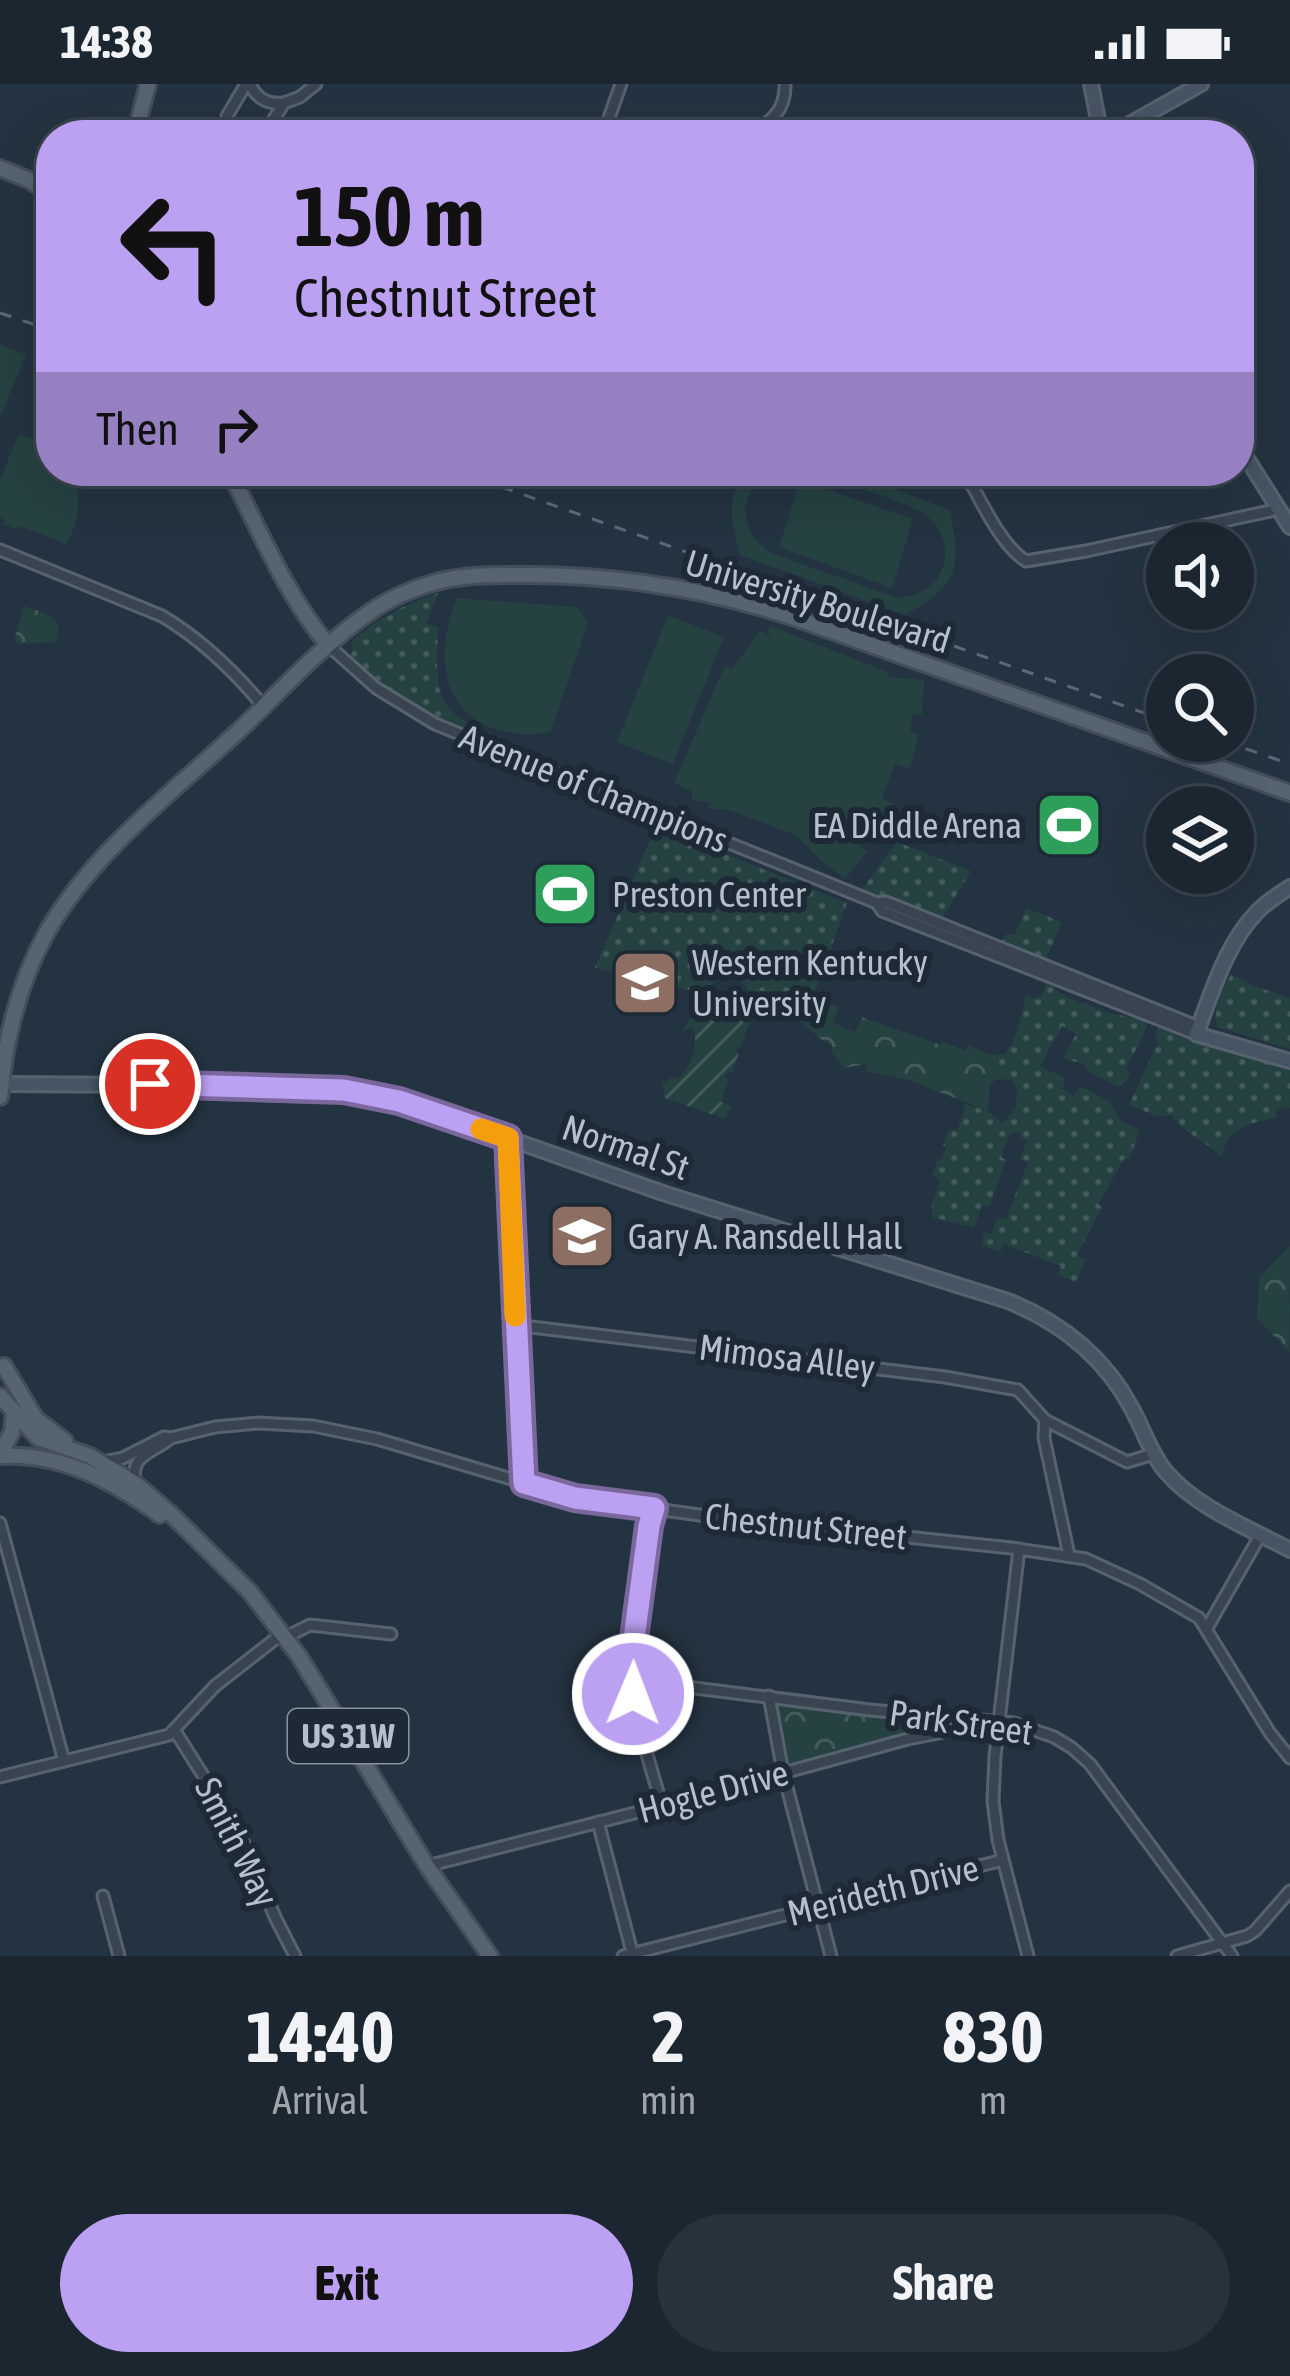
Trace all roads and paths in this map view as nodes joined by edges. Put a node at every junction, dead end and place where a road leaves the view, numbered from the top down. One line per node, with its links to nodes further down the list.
1 (148, 84): 10 (main road)
2 (248, 84): 8 (street); 9 (street)
3 (316, 84): 8 (street)
4 (621, 84): 12 (street)
5 (785, 84): 13 (street)
6 (1091, 84): 14 (street)
7 (1201, 84): 15 (street)
8 (284, 104): 11 (street)
9 (227, 116)
10 (139, 120)
11 (274, 120)
12 (609, 120)
13 (771, 120)
14 (1098, 120)
15 (1137, 120)
16 (0, 168): 17 (main road)
17 (36, 184)
18 (1254, 470): 21 (street)
19 (237, 486): 24 (main road)
20 (973, 486): 21 (street)
21 (1279, 509): 22 (street)
22 (1290, 527)
23 (0, 550): 25 (street)
24 (328, 645): 25 (main road, University Boulevard); 26 (main road, University Boulevard); 28 (street, Avenue of Champions)
25 (264, 706): 30 (main road, University Boulevard)
26 (1290, 793)
27 (1290, 887): 28 (street)
28 (1197, 1030): 29 (street)
29 (1290, 1058)
30 (1, 1084): 31 (main road, University Boulevard); 32 (street, Normal St)
31 (0, 1097)
32 (508, 1138): 33 (street); 39 (street, Normal St)
33 (515, 1325): 37 (street, Mimosa Alley); 42 (street)
34 (2, 1360): 36 (main road); 41 (main road)
35 (0, 1396): 36 (main road)
36 (14, 1410): 40 (main road); 41 (main road)
37 (1045, 1420): 39 (street, Mimosa Alley); 50 (street)
38 (171, 1438): 41 (street, Chestnut Street); 42 (street, Chestnut Street); 43 (street)
39 (1153, 1454): 47 (street, Normal St)
40 (0, 1455): 46 (main road)
41 (96, 1459): 43 (main road)
42 (524, 1483): 44 (street, Chestnut Street)
43 (136, 1484): 46 (main road)
44 (654, 1508): 48 (street, Chestnut Street); 55 (street)
45 (0, 1525): 60 (street)
46 (187, 1532): 53 (main road, US 31W)
47 (1261, 1534): 49 (street, Normal St); 51 (street)
48 (1019, 1549): 50 (street, Chestnut Street); 57 (street)
49 (1290, 1550)
50 (1069, 1555): 51 (street, Chestnut Street)
51 (1207, 1628): 59 (street, Chestnut Street)
52 (391, 1634): 53 (street)
53 (284, 1635): 58 (street); 66 (main road, US 31W)
54 (587, 1666): 55 (street, Park Street)
55 (632, 1680): 56 (street, Park Street); 63 (street)
56 (770, 1696): 57 (street, Park Street); 61 (street)
57 (999, 1722): 61 (street, Hogle Drive); 65 (street); 70 (street, Park Street)
58 (175, 1731): 60 (street); 73 (street, Smith Way)
59 (1290, 1758)
60 (64, 1761): 62 (street)
61 (782, 1772): 63 (street, Hogle Drive); 69 (street)
62 (0, 1777)
63 (662, 1806): 64 (street, Hogle Drive)
64 (598, 1822): 66 (street, Hogle Drive); 71 (street)
65 (1003, 1860): 69 (street, Merideth Drive); 76 (street)
66 (428, 1866): 74 (main road, US 31W)
67 (1290, 1892): 70 (street)
68 (103, 1896): 72 (street)
69 (820, 1905): 71 (street, Merideth Drive); 75 (street)
70 (1223, 1944): 77 (street); 78 (street, Park Street)
71 (630, 1955)
72 (119, 1956)
73 (295, 1956)
74 (490, 1956)
75 (832, 1956)
76 (1028, 1956)
77 (1177, 1956)
78 (1232, 1956)

